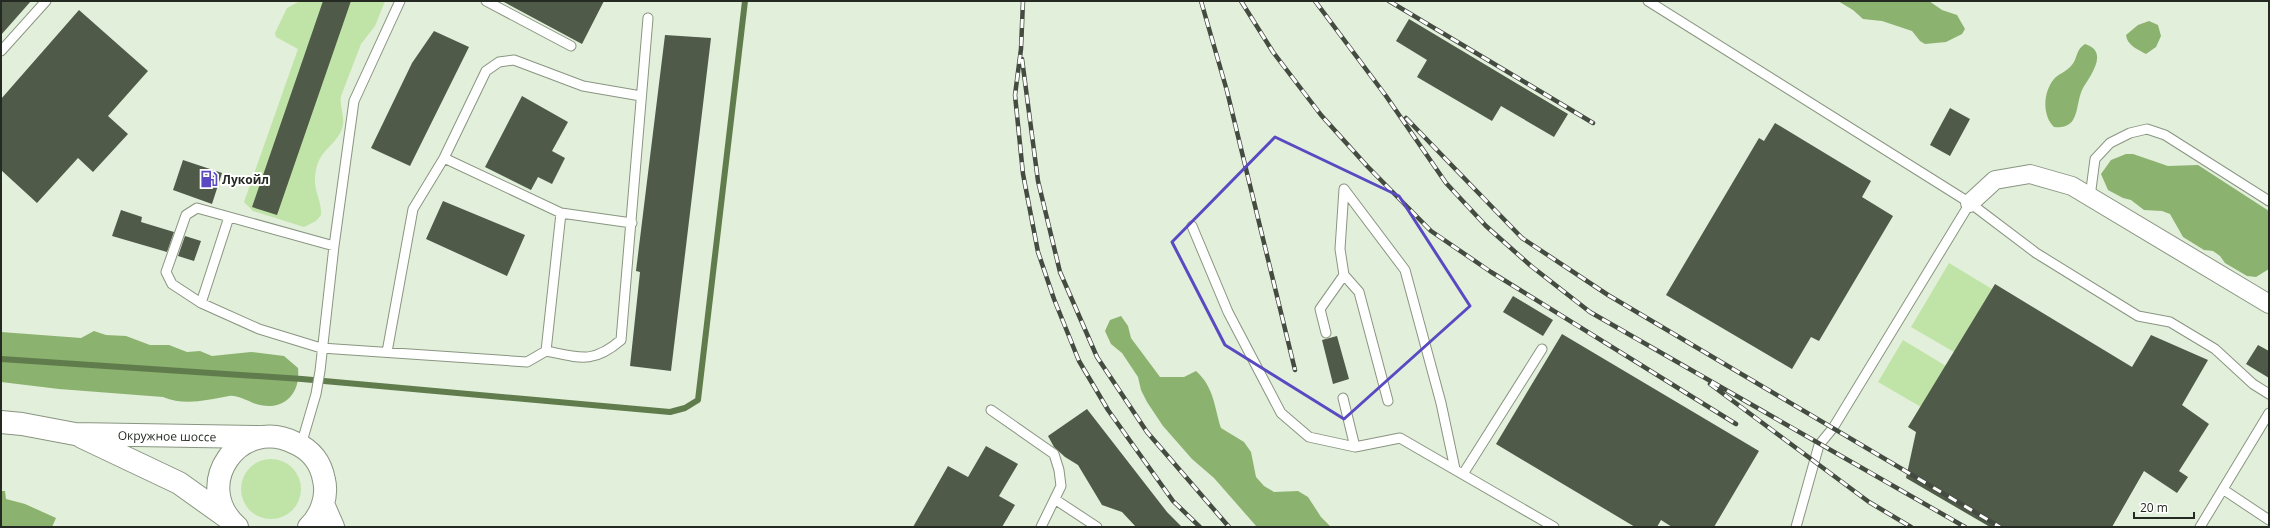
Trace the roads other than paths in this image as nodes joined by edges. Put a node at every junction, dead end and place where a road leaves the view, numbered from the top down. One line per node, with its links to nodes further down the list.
1 (46, 1): 7 (lane)
2 (400, 1): 17 (lane)
3 (486, 1): 6 (lane)
4 (1648, 1): 12 (lane)
5 (648, 18): 8 (lane)
6 (571, 46)
7 (1, 51)
8 (641, 96): 9 (lane); 15 (lane)
9 (444, 158): 13 (lane); 25 (lane)
10 (2090, 197): 11 (lane); 12 (street); 20 (street)
11 (2269, 201)
12 (1970, 203): 26 (lane); 48 (lane)
13 (561, 213): 15 (lane); 24 (lane)
14 (229, 216): 17 (lane); 19 (lane); 19 (lane)
15 (632, 223): 24 (lane)
16 (1192, 226): 35 (lane)
17 (334, 246): 22 (lane)
18 (1344, 275): 21 (lane); 28 (lane); 36 (lane)
19 (200, 303): 22 (lane)
20 (2269, 304)
21 (1326, 333)
22 (321, 348): 25 (lane); 34 (lane)
23 (1542, 349): 37 (lane)
24 (546, 351): 25 (lane)
25 (387, 352)
26 (2269, 394)
27 (1343, 398): 35 (lane)
28 (1388, 401)
29 (991, 410): 39 (lane)
30 (2269, 413): 38 (lane)
31 (1, 422): 32 (main road, Окружное шоссе)
32 (75, 434): 33 (main road, Окружное шоссе); 42 (main road, Окружное шоссе)
33 (258, 437): 34 (main road, Окружное шоссе); 42 (main road)
34 (301, 446): 40 (main road, Окружное шоссе)
35 (1355, 447): 36 (lane)
36 (1454, 468): 37 (lane)
37 (1463, 474): 47 (lane)
38 (2224, 490): 41 (lane); 49 (lane)
39 (1056, 500): 45 (lane); 46 (lane)
40 (323, 504): 43 (main road); 44 (main road)
41 (2269, 520)
42 (232, 522)
43 (309, 527)
44 (333, 527)
45 (1041, 527)
46 (1097, 527)
47 (1554, 527)
48 (1796, 527)
49 (2200, 527)

